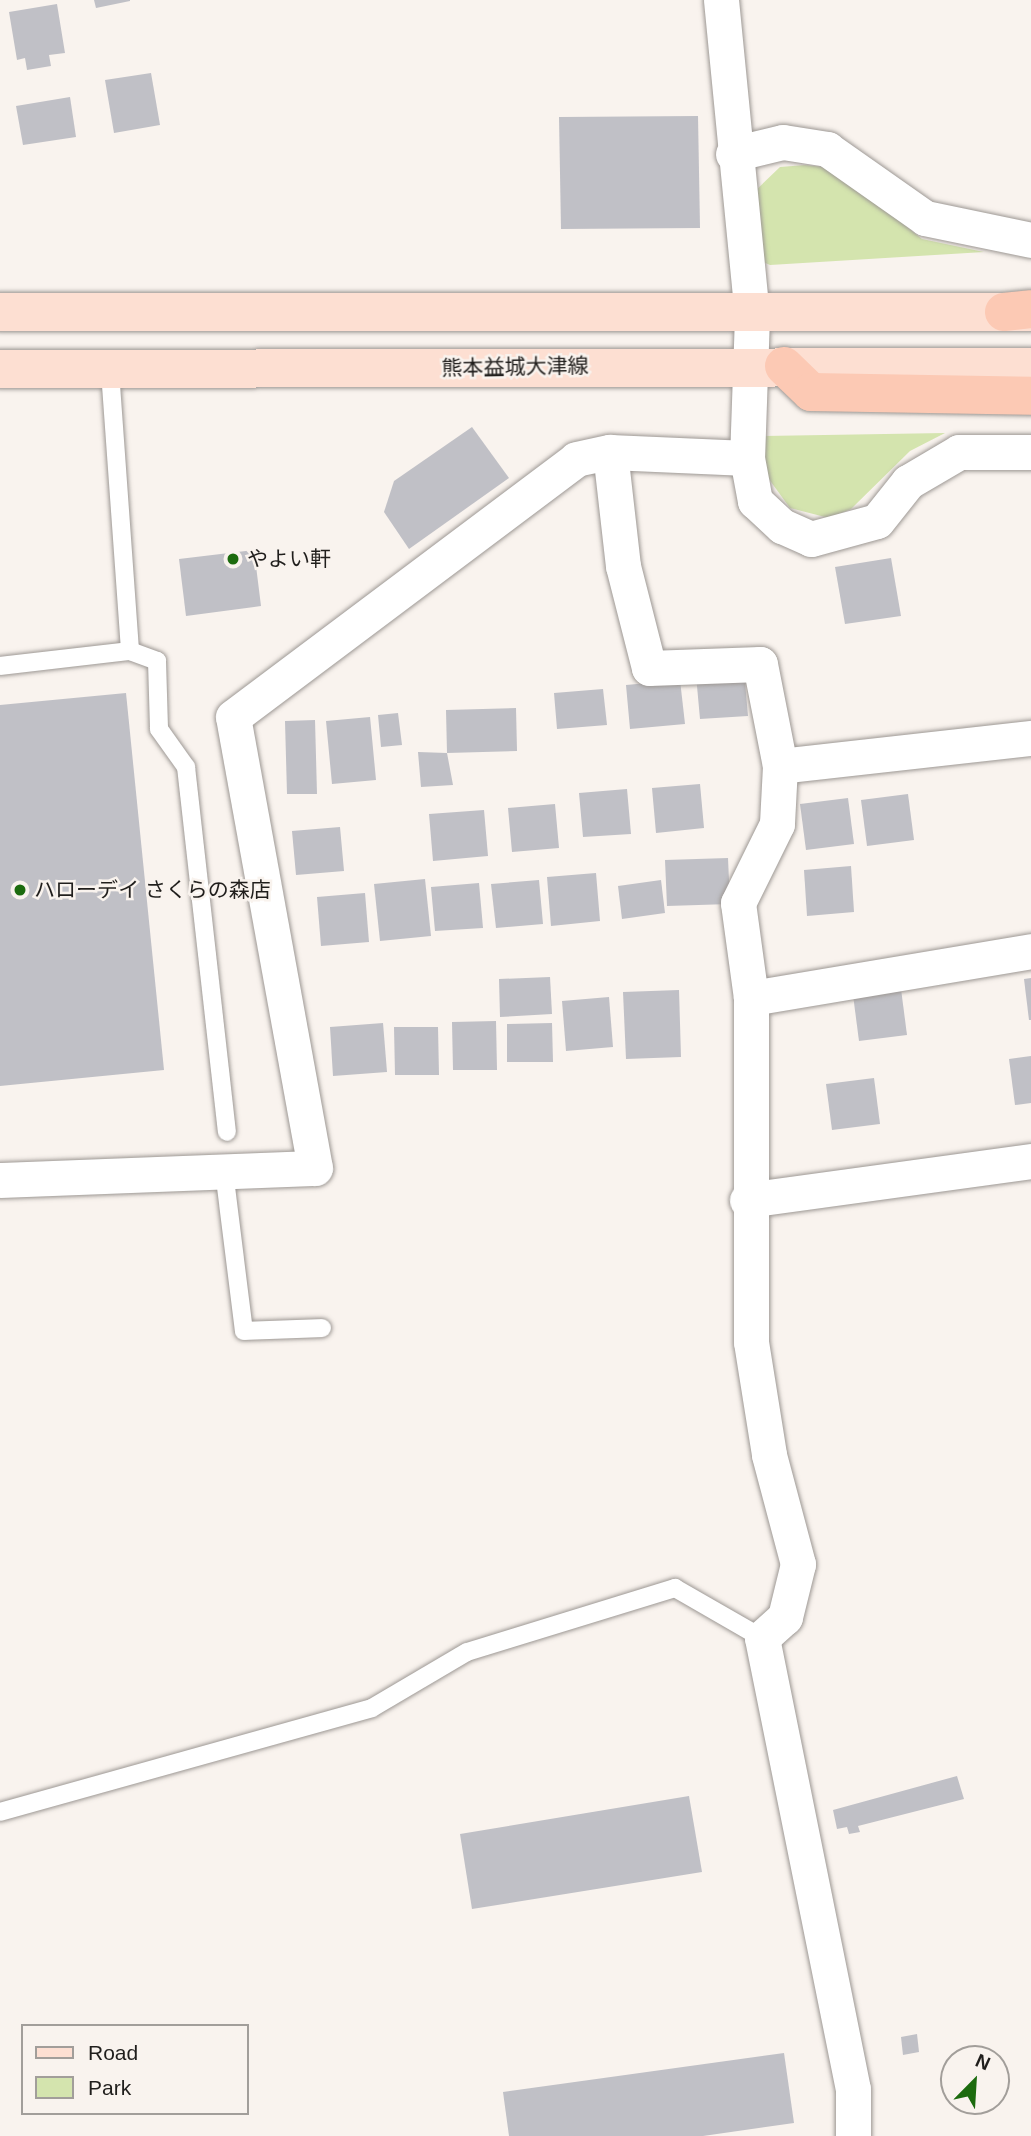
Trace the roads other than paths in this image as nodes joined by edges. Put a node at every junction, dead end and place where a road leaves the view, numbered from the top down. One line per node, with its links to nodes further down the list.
1 (721, 0): 2 (street)
2 (733, 154): 3 (street); 6 (street)
3 (1031, 240)
4 (1022, 311): 6 (main road)
5 (0, 312): 6 (main road)
6 (752, 316): 7 (street)
7 (767, 365): 8 (main road, 熊本益城大津線); 10 (main road, 熊本益城大津線); 11 (highway); 14 (street)
8 (1031, 367)
9 (0, 369): 10 (main road, 熊本益城大津線)
10 (110, 371): 15 (lane)
11 (1031, 396)
12 (610, 452): 14 (street); 18 (street); 23 (street)
13 (1031, 452): 14 (street)
14 (747, 458)
15 (130, 651): 16 (lane); 21 (lane)
16 (0, 666)
17 (1031, 738): 18 (street)
18 (780, 766): 20 (street)
19 (1031, 951): 20 (street)
20 (751, 998): 25 (street)
21 (227, 1132)
22 (1031, 1161): 25 (street)
23 (224, 1171): 24 (street); 26 (lane)
24 (0, 1180)
25 (747, 1200): 27 (street)
26 (322, 1328)
27 (762, 1638): 28 (lane); 29 (street)
28 (0, 1812)
29 (853, 2136)

